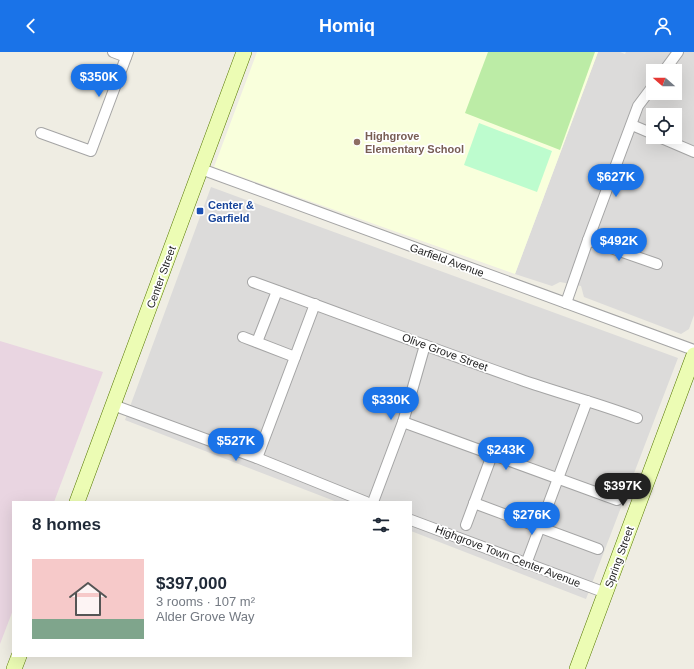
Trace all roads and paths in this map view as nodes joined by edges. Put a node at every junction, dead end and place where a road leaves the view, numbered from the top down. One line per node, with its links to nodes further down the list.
1 (113, 52): 4 (street)
2 (244, 52): 12 (main road, Center Street)
3 (678, 52): 5 (street)
4 (127, 54): 9 (street)
5 (669, 64)
6 (646, 95): 7 (street)
7 (632, 126): 8 (street); 13 (street)
8 (646, 131)
9 (41, 133)
10 (675, 144): 11 (street)
11 (694, 152)
12 (201, 169): 17 (street, Garfield Avenue); 26 (main road, Center Street)
13 (588, 240): 14 (street); 17 (street)
14 (657, 264)
15 (254, 282): 16 (street, Olive Grove Street)
16 (277, 290): 18 (street, Olive Grove Street); 20 (street)
17 (566, 303): 22 (street, Garfield Avenue)
18 (314, 304): 21 (street, Olive Grove Street); 24 (street)
19 (243, 337): 20 (street)
20 (257, 342): 24 (street)
21 (425, 345): 25 (street, Olive Grove Street); 28 (street)
22 (694, 350)
23 (694, 355): 42 (main road, Spring Street)
24 (295, 357): 30 (street)
25 (587, 401): 27 (street, Olive Grove Street); 31 (street)
26 (113, 405): 30 (street); 33 (main road, Center Street)
27 (637, 418)
28 (402, 422): 29 (street); 35 (street)
29 (492, 454): 31 (street); 36 (street)
30 (257, 458): 34 (street)
31 (558, 478): 32 (street); 39 (street)
32 (617, 500)
33 (77, 501)
34 (364, 501)
35 (373, 501)
36 (474, 503): 38 (street); 39 (street)
37 (412, 520): 41 (street, Highgrove Town Center Avenue)
38 (466, 525)
39 (540, 527): 40 (street); 41 (street)
40 (598, 550)
41 (526, 564): 42 (street, Highgrove Town Center Avenue)
42 (606, 593): 45 (main road, Spring Street)
43 (19, 657): 44 (main road)
44 (14, 669)
45 (577, 669)

